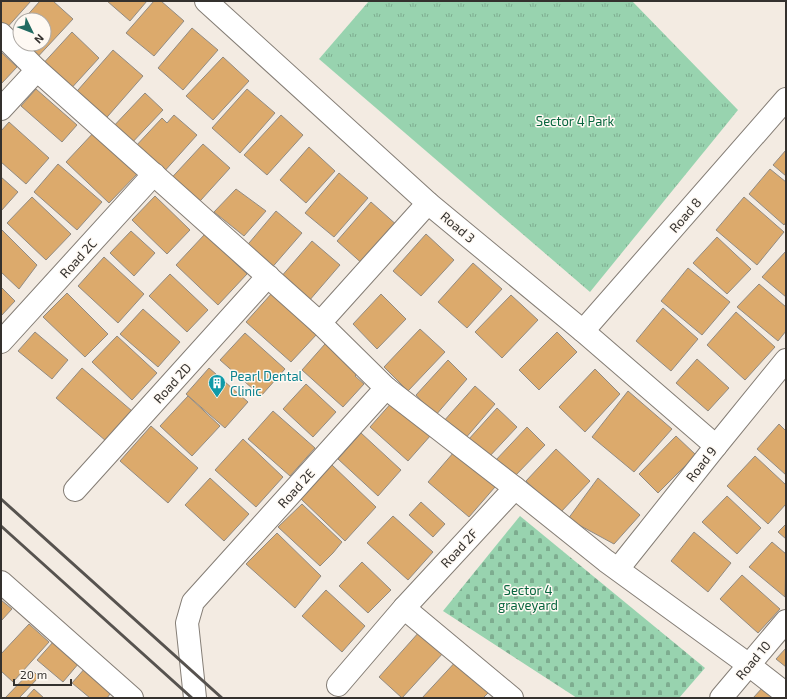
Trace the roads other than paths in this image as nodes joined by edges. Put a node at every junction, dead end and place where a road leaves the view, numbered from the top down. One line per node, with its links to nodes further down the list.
1 (206, 1): 7 (street, Road 3)
2 (1, 34): 3 (street)
3 (37, 70): 5 (street); 6 (street)
4 (786, 99): 10 (street, Road 8)
5 (1, 109)
6 (154, 174): 8 (street); 11 (street, Road 2C)
7 (428, 203): 9 (street); 10 (street, Road 3)
8 (268, 276): 9 (street); 16 (street, Road 2D)
9 (320, 323): 13 (street)
10 (583, 331): 14 (street, Road 3)
11 (1, 342)
12 (786, 360): 14 (street, Road 9)
13 (386, 388): 15 (street); 25 (street, Road 2E)
14 (716, 446): 17 (street, Road 9)
15 (515, 488): 17 (street); 19 (street, Road 2F)
16 (75, 490)
17 (618, 569): 21 (street)
18 (1, 582): 24 (street)
19 (404, 608): 22 (street, Road 2F); 26 (street)
20 (786, 621): 21 (street, Road 10)
21 (749, 665): 23 (street); 27 (street, Road 10)
22 (338, 685)
23 (786, 694)
24 (132, 698)
25 (195, 698)
26 (512, 698)
27 (721, 698)

